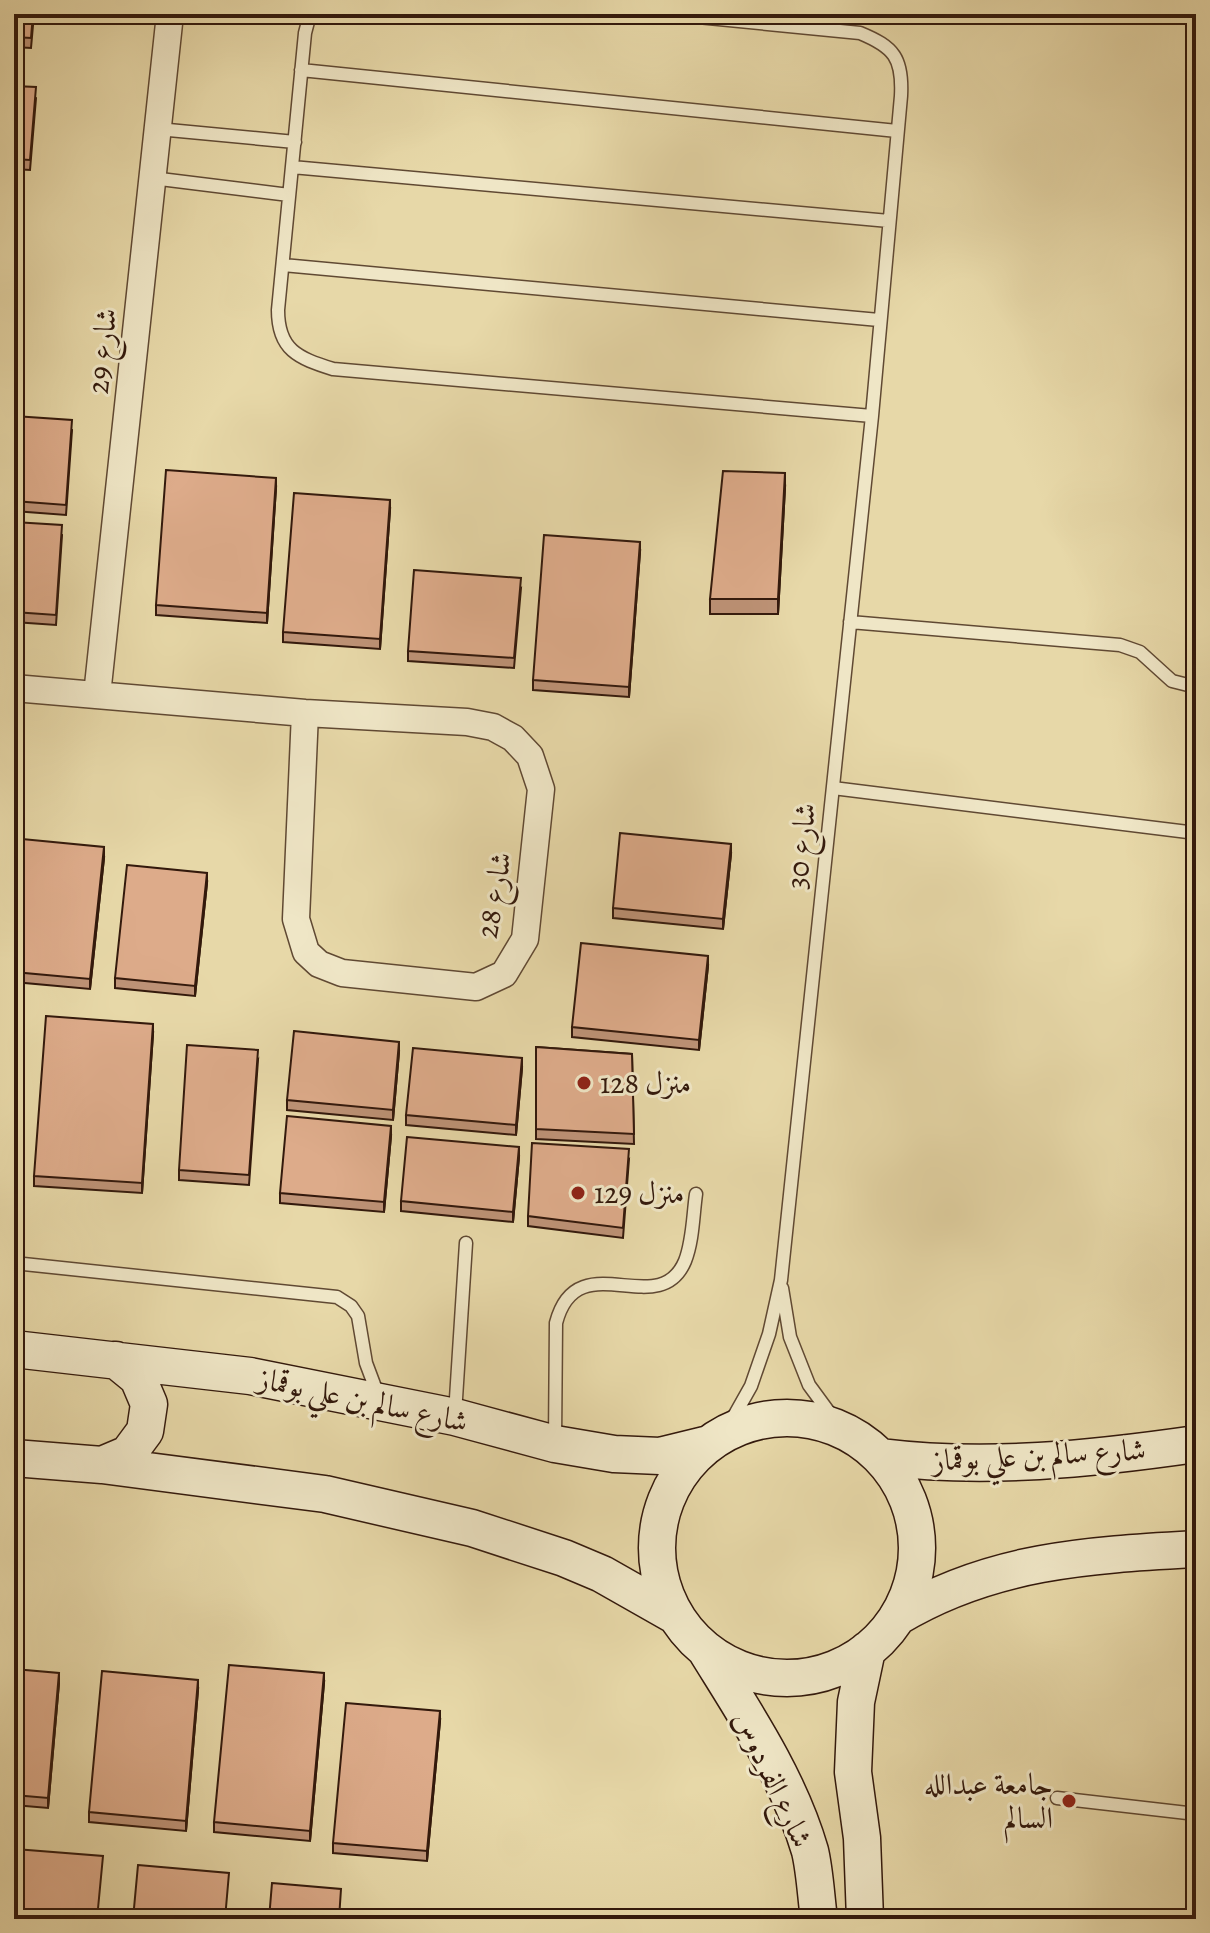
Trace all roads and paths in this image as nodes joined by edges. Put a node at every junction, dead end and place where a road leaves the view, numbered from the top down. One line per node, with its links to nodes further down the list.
1 (170, 14): 5 (street, شارع 29)
2 (310, 14): 4 (lane)
3 (667, 14): 6 (lane, شارع 30)
4 (301, 70): 6 (lane); 7 (lane)
5 (158, 129): 7 (lane); 9 (street, شارع 29)
6 (897, 131): 11 (lane, شارع 30)
7 (295, 142): 8 (lane)
8 (292, 167): 10 (lane); 11 (lane)
9 (152, 178): 10 (lane); 18 (street, شارع 29)
10 (289, 195): 12 (lane)
11 (889, 221): 13 (lane, شارع 30)
12 (283, 265): 13 (lane); 14 (lane)
13 (879, 320): 14 (lane, شارع 30)
14 (872, 416): 15 (lane, شارع 30)
15 (850, 622): 16 (lane); 20 (lane, شارع 30)
16 (1196, 687)
17 (14, 688): 18 (street, شارع 28)
18 (97, 695): 19 (street, شارع 28)
19 (305, 713): 19 (street, شارع 28)
20 (833, 788): 21 (lane); 25 (lane, شارع 30)
21 (1196, 833)
22 (696, 1194): 32 (lane)
23 (466, 1243): 29 (lane)
24 (14, 1263): 28 (lane)
25 (781, 1280): 30 (lane, شارع 30); 31 (lane, شارع 30)
26 (14, 1349): 27 (main road, شارع سالم بن علي بوقماز)
27 (116, 1360): 28 (main road, شارع سالم بن علي بوقماز); 36 (main road)
28 (380, 1402): 29 (main road, شارع سالم بن علي بوقماز)
29 (455, 1417): 32 (main road, شارع سالم بن علي بوقماز)
30 (842, 1430): 31 (main road); 34 (main road)
31 (716, 1439): 32 (main road, شارع سالم بن علي بوقماز); 38 (main road)
32 (555, 1444)
33 (1196, 1444): 34 (main road, شارع سالم بن علي بوقماز)
34 (881, 1457): 39 (main road)
35 (14, 1458): 36 (main road)
36 (102, 1465): 38 (main road)
37 (1196, 1549): 39 (main road)
38 (676, 1616): 40 (main road)
39 (897, 1617): 41 (main road)
40 (704, 1647): 41 (main road); 44 (main road, شارع الفردوس)
41 (867, 1650): 45 (main road, شارع الفردوس)
42 (1057, 1798): 43 (lane)
43 (1196, 1814)
44 (819, 1919)
45 (865, 1919)

